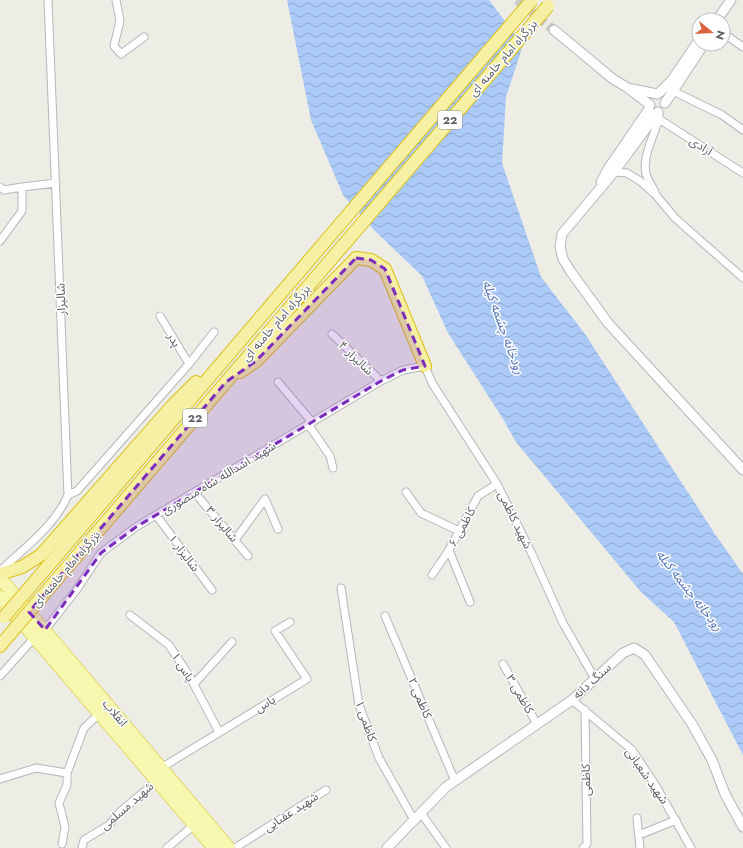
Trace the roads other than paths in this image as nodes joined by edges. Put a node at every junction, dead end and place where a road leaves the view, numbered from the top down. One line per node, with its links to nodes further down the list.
1 (48, 0): 21 (street, شالیزار)
2 (116, 0): 8 (street)
3 (532, 0): 28 (highway, بزرگراه امام خامنه ای / 22, bridge)
4 (732, 0): 6 (street)
5 (550, 3): 35 (highway, بزرگراه امام خامنه ای / 22, bridge)
6 (724, 12)
7 (554, 30): 13 (street)
8 (144, 37)
9 (731, 39): 10 (street)
10 (743, 47)
11 (691, 52): 15 (street)
12 (699, 52): 14 (street)
13 (628, 88): 15 (street); 17 (street)
14 (673, 91): 16 (street); 18 (street)
15 (658, 93): 16 (street); 17 (street)
16 (665, 103): 17 (street)
17 (655, 111): 19 (street); 20 (street, آزادی); 24 (street); 25 (street)
18 (743, 130)
19 (614, 172): 24 (street); 25 (street)
20 (743, 173)
21 (56, 183): 23 (street); 43 (street, شالیزار)
22 (0, 187): 23 (street)
23 (22, 187): 26 (street)
24 (656, 194): 27 (street)
25 (593, 196): 39 (street)
26 (0, 241)
27 (743, 278)
28 (263, 315): 50 (highway); 59 (highway, بزرگراه امام خامنه ای / 22, bridge)
29 (160, 316): 32 (street, پدر)
30 (214, 332): 32 (street)
31 (332, 334): 34 (street, شالیزار ۴)
32 (188, 364): 43 (street)
33 (425, 366): 34 (street, شهید اسدالله شاه منصوری); 35 (highway); 40 (street, شهید کاظمی)
34 (381, 381): 37 (street, شهید اسدالله شاه منصوری)
35 (226, 382): 63 (highway, بزرگراه امام خامنه ای / 22, bridge)
36 (278, 382): 37 (street)
37 (310, 423): 38 (street); 42 (street, شهید اسدالله شاه منصوری)
38 (333, 468)
39 (743, 470)
40 (497, 484): 46 (street, کاظمی ۶); 66 (street, شهید کاظمی)
41 (406, 492): 46 (street)
42 (195, 493): 44 (street, شهید اسدالله شاه منصوری); 47 (street, شالیزار ۳)
43 (68, 495): 50 (street)
44 (156, 515): 54 (street, شالیزار ۱); 61 (street, شهید اسدالله شاه منصوری)
45 (278, 529): 47 (street)
46 (459, 531): 48 (street, کاظمی ۶)
47 (235, 540): 49 (street, شالیزار ۳)
48 (449, 550): 51 (street, کاظمی ۶); 56 (street)
49 (248, 556)
50 (0, 572)
51 (432, 575)
52 (0, 578): 61 (main road, انقلاب)
53 (340, 588): 81 (street, کاظمی ۱)
54 (212, 590)
55 (0, 596): 61 (main road, انقلاب)
56 (470, 602)
57 (130, 615): 67 (street, یاس ۱)
58 (385, 616): 77 (street, کاظمی ۲)
59 (2, 620)
60 (290, 622): 72 (street, یاس)
61 (40, 634): 65 (street, شهید اسدالله شاه منصوری); 70 (main road, انقلاب); 73 (main road, انقلاب)
62 (232, 642): 67 (street)
63 (0, 646)
64 (503, 664): 71 (street, کاظمی ۳)
65 (0, 676)
66 (595, 679): 68 (street, سنگ دانه); 84 (street, سنگ دانه)
67 (194, 684): 72 (street, یاس ۱)
68 (572, 700): 69 (street, شهید شعبانی); 71 (street, سنگ دانه)
69 (584, 710): 82 (street, شهید شعبانی); 94 (street, کاظمی)
70 (99, 714): 74 (street); 76 (main road, انقلاب)
71 (537, 724): 77 (street, سنگ دانه)
72 (219, 732): 73 (street, یاس)
73 (161, 768): 90 (main road, انقلاب)
74 (67, 773): 75 (street); 86 (street)
75 (0, 779)
76 (157, 781): 83 (main road, انقلاب); 87 (street, شهید مسلمی)
77 (455, 781): 79 (street, سنگ دانه)
78 (326, 790): 91 (street, شهید عقبایی)
79 (421, 813): 81 (street, سنگ دانه); 93 (street)
80 (637, 818): 85 (street)
81 (414, 820): 92 (street, سنگ دانه)
82 (676, 820): 85 (street); 96 (street, شهید شعبانی)
83 (194, 825): 88 (street); 89 (main road, انقلاب)
84 (743, 827)
85 (639, 835): 95 (street)
86 (62, 844)
87 (82, 848)
88 (167, 848)
89 (214, 848)
90 (229, 848)
91 (235, 848)
92 (387, 848)
93 (446, 848)
94 (583, 848)
95 (640, 848)
96 (691, 848)

